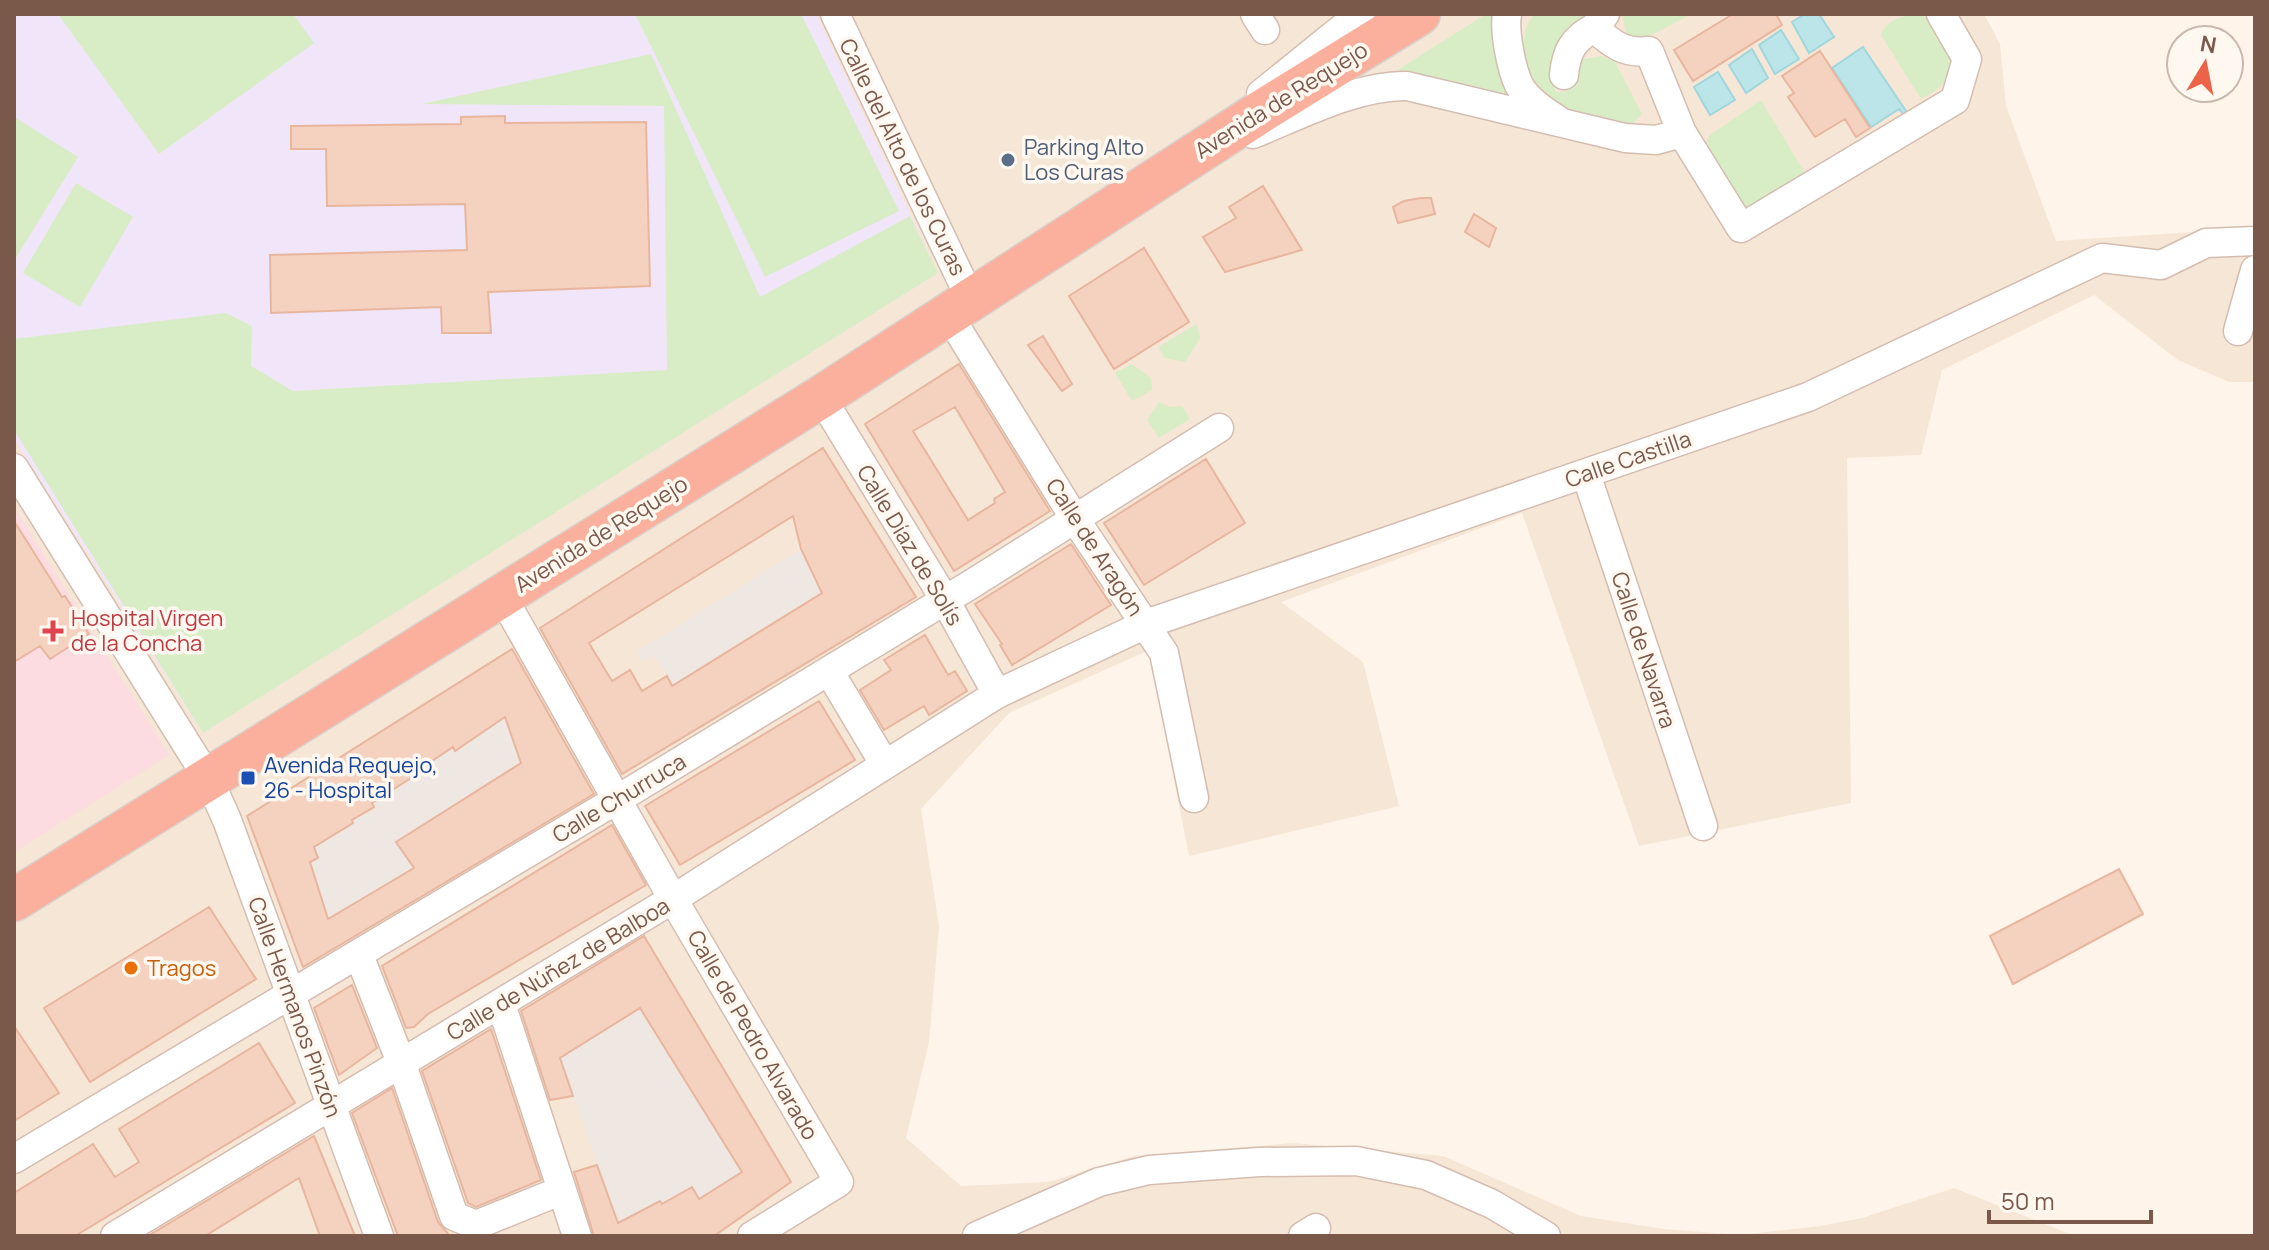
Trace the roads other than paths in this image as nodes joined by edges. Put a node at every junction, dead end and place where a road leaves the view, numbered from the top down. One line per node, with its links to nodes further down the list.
1 (1360, 14): 10 (street)
2 (1419, 14): 10 (highway, Avenida de Requejo)
3 (1507, 14): 8 (street)
4 (1941, 14): 9 (street)
5 (843, 17): 13 (street, Calle del Alto de los Curas)
6 (1599, 21): 7 (street); 9 (street)
7 (1564, 75)
8 (1565, 125): 9 (street, Avenida de Requejo); 10 (street, Avenida de Requejo)
9 (1682, 133)
10 (1185, 161): 13 (highway, Avenida de Requejo)
11 (2255, 241): 18 (street, Calle Castilla)
12 (2255, 270): 14 (street)
13 (960, 307): 15 (highway, Avenida de Requejo); 19 (street, Calle de Aragón)
14 (2238, 331)
15 (821, 397): 20 (highway, Avenida de Requejo); 21 (street, Calle Díaz de Solís)
16 (1219, 428): 19 (street, Calle Churruca)
17 (14, 468): 26 (street, Calle Hermanos Pinzón)
18 (1586, 474): 22 (street, Calle Castilla); 29 (street, Calle de Navarra)
19 (1075, 519): 21 (street, Calle Churruca); 22 (street, Calle de Aragón)
20 (502, 596): 26 (highway, Avenida de Requejo); 28 (street, Calle de Pedro Alvarado)
21 (945, 600): 23 (street, Calle Churruca); 24 (street, Calle Díaz de Solís)
22 (1146, 624): 24 (street, Calle Castilla); 27 (street, Calle de Aragón)
23 (829, 671): 25 (street); 28 (street, Calle Churruca)
24 (997, 694): 25 (street, Calle de Núñez de Balboa)
25 (885, 765): 30 (street, Calle de Núñez de Balboa)
26 (209, 780): 31 (highway, Avenida de Requejo); 33 (street, Calle Hermanos Pinzón)
27 (1194, 798)
28 (618, 799): 30 (street, Calle de Pedro Alvarado); 32 (street, Calle Churruca)
29 (1703, 826)
30 (673, 899): 34 (street, Calle de Núñez de Balboa); 42 (street, Calle de Pedro Alvarado)
31 (14, 900)
32 (359, 955): 33 (street, Calle Churruca); 35 (street)
33 (292, 996): 36 (street, Calle Hermanos Pinzón); 37 (street, Calle Churruca)
34 (501, 1004): 35 (street, Calle de Núñez de Balboa); 38 (street)
35 (402, 1065): 36 (street, Calle de Núñez de Balboa); 38 (street)
36 (332, 1107): 39 (street, Calle de Núñez de Balboa); 40 (street, Calle Hermanos Pinzón)
37 (14, 1159)
38 (560, 1191): 41 (street)
39 (115, 1236)
40 (379, 1236)
41 (577, 1236)
42 (752, 1236)
43 (977, 1236): 44 (street)
44 (1546, 1236)

